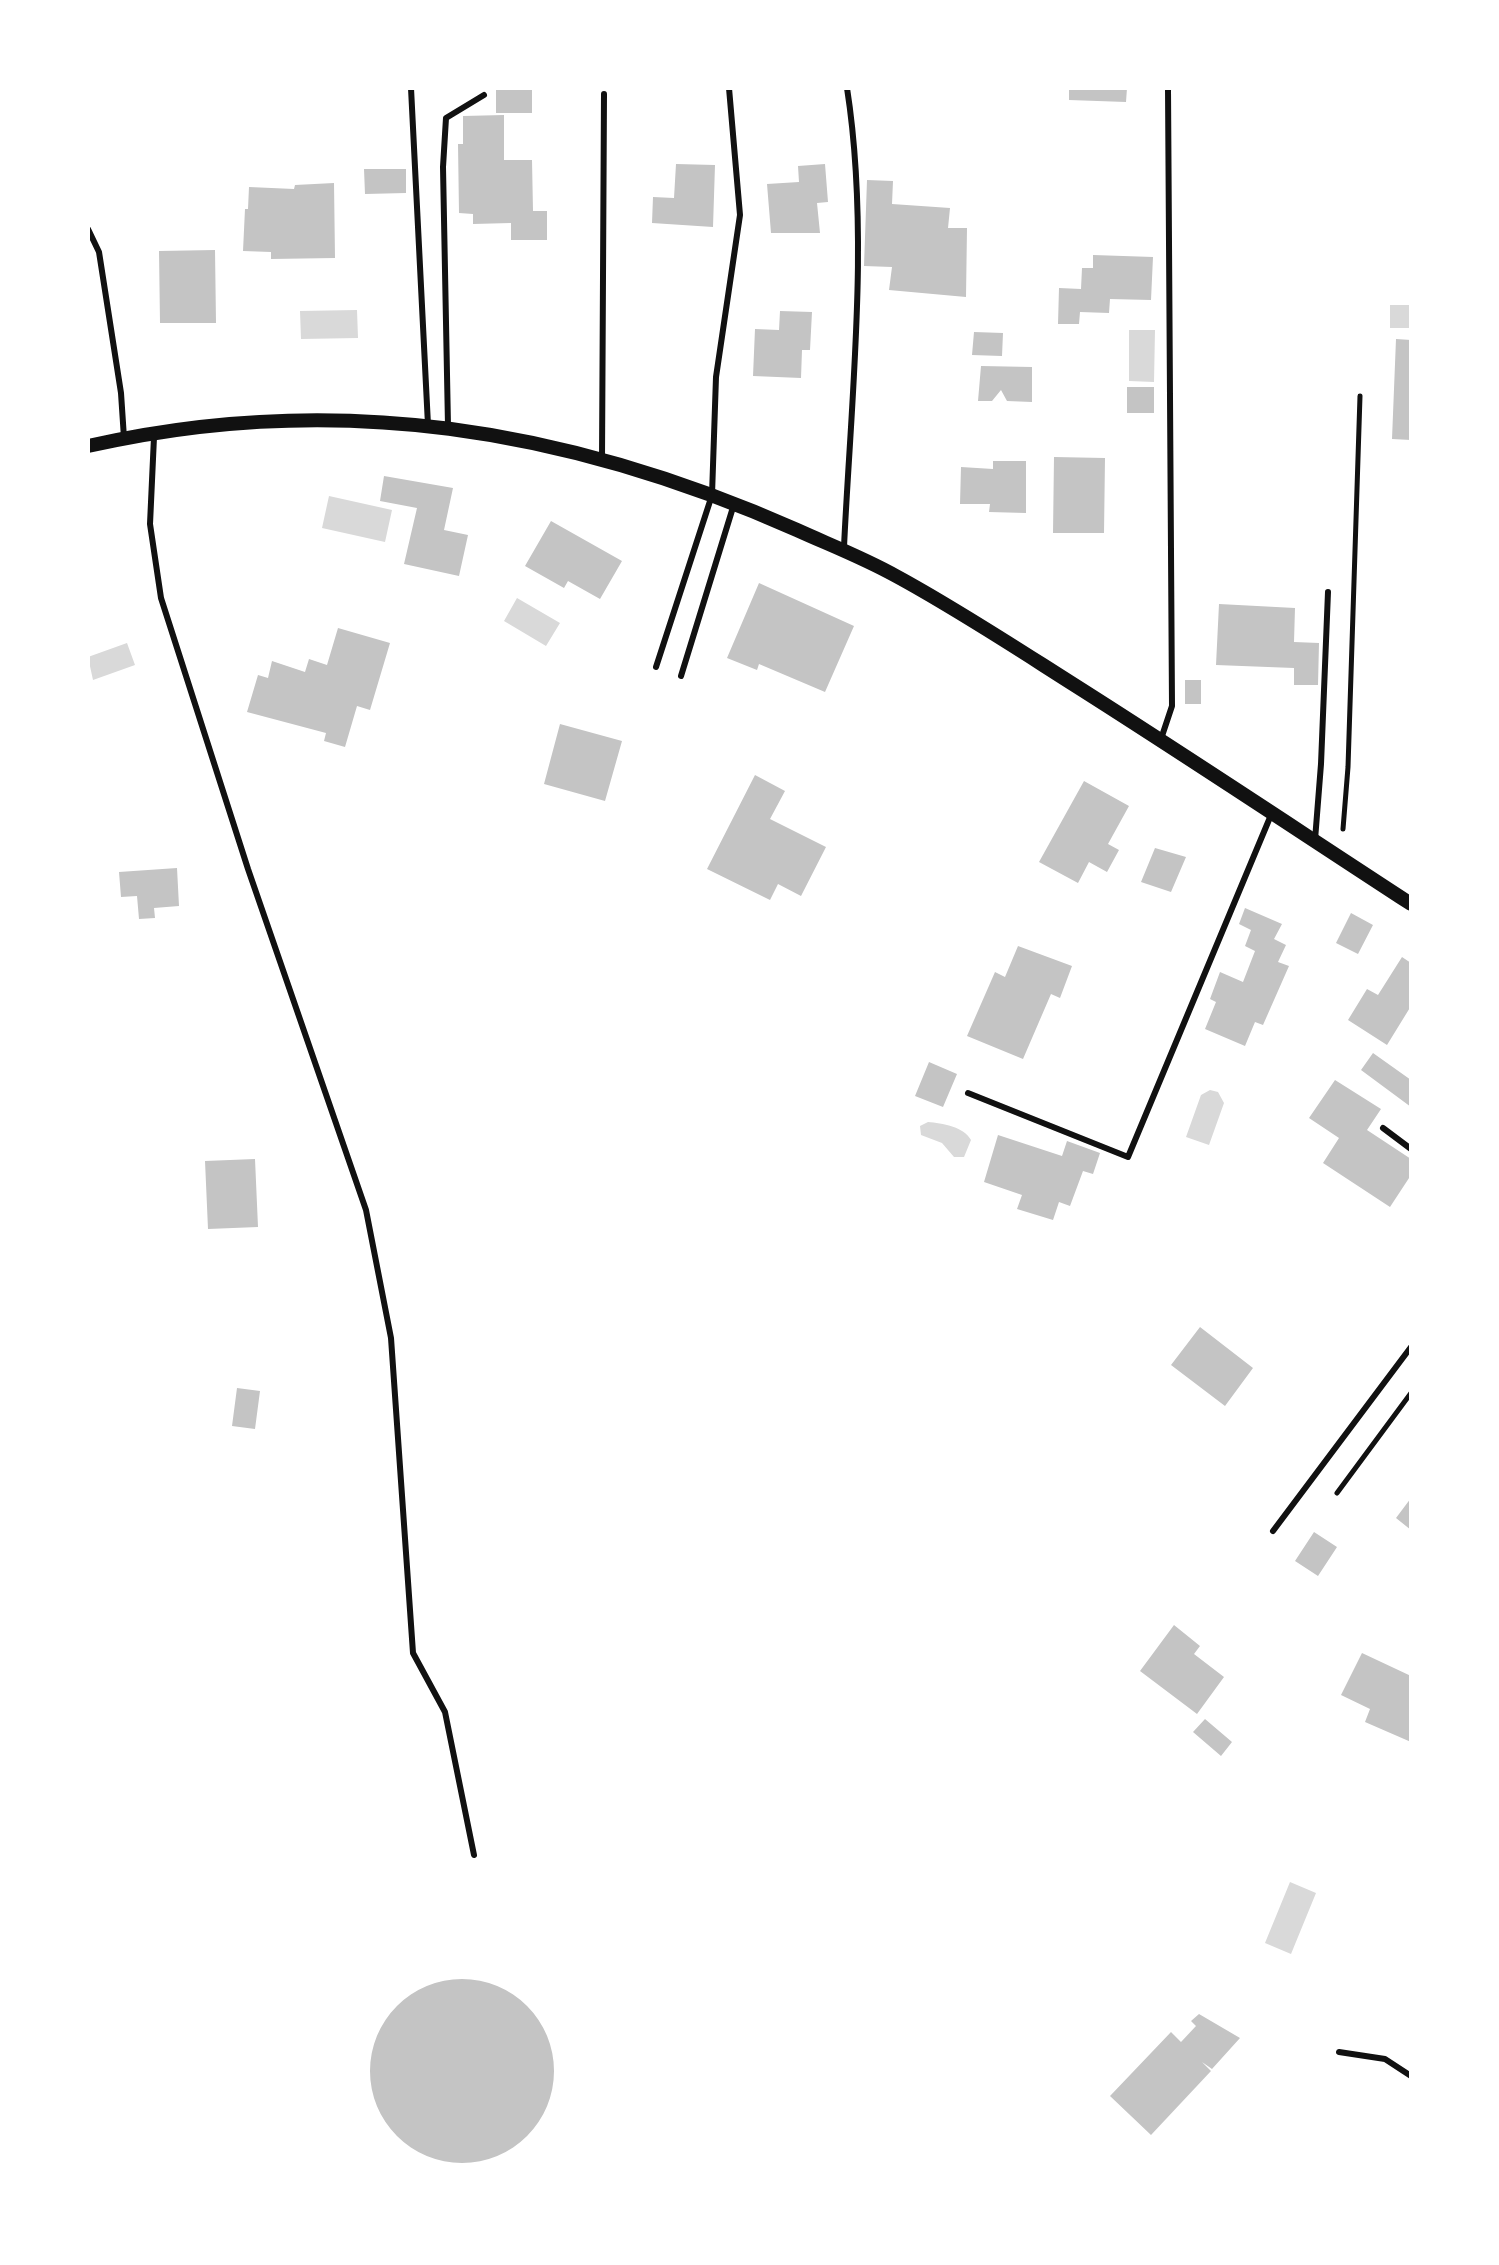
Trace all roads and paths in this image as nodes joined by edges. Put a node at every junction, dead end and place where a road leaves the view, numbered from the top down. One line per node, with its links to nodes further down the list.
1 (411, 88): 8 (lane)
2 (729, 88): 14 (lane)
3 (847, 88): 16 (lane)
4 (1168, 88): 20 (lane)
5 (604, 94): 13 (lane)
6 (484, 95): 9 (lane)
7 (88, 229): 11 (lane)
8 (428, 425): 9 (street); 10 (street)
9 (448, 428): 13 (street)
10 (154, 433): 11 (street); 31 (lane)
11 (124, 438): 12 (street)
12 (88, 446)
13 (602, 460): 14 (street)
14 (712, 495): 15 (street); 18 (lane)
15 (734, 503): 16 (street); 19 (lane)
16 (843, 551): 20 (street)
17 (1328, 592): 22 (lane)
18 (656, 667)
19 (681, 676)
20 (1161, 740): 21 (street)
21 (1272, 811): 22 (street); 24 (lane)
22 (1315, 841): 23 (street)
23 (1411, 904)
24 (968, 1093)
25 (1383, 1128): 26 (lane)
26 (1411, 1149)
27 (1411, 1347): 30 (lane)
28 (1411, 1393): 29 (path)
29 (1337, 1493)
30 (1273, 1531)
31 (474, 1855)
32 (1339, 2052): 33 (lane)
33 (1411, 2076)

